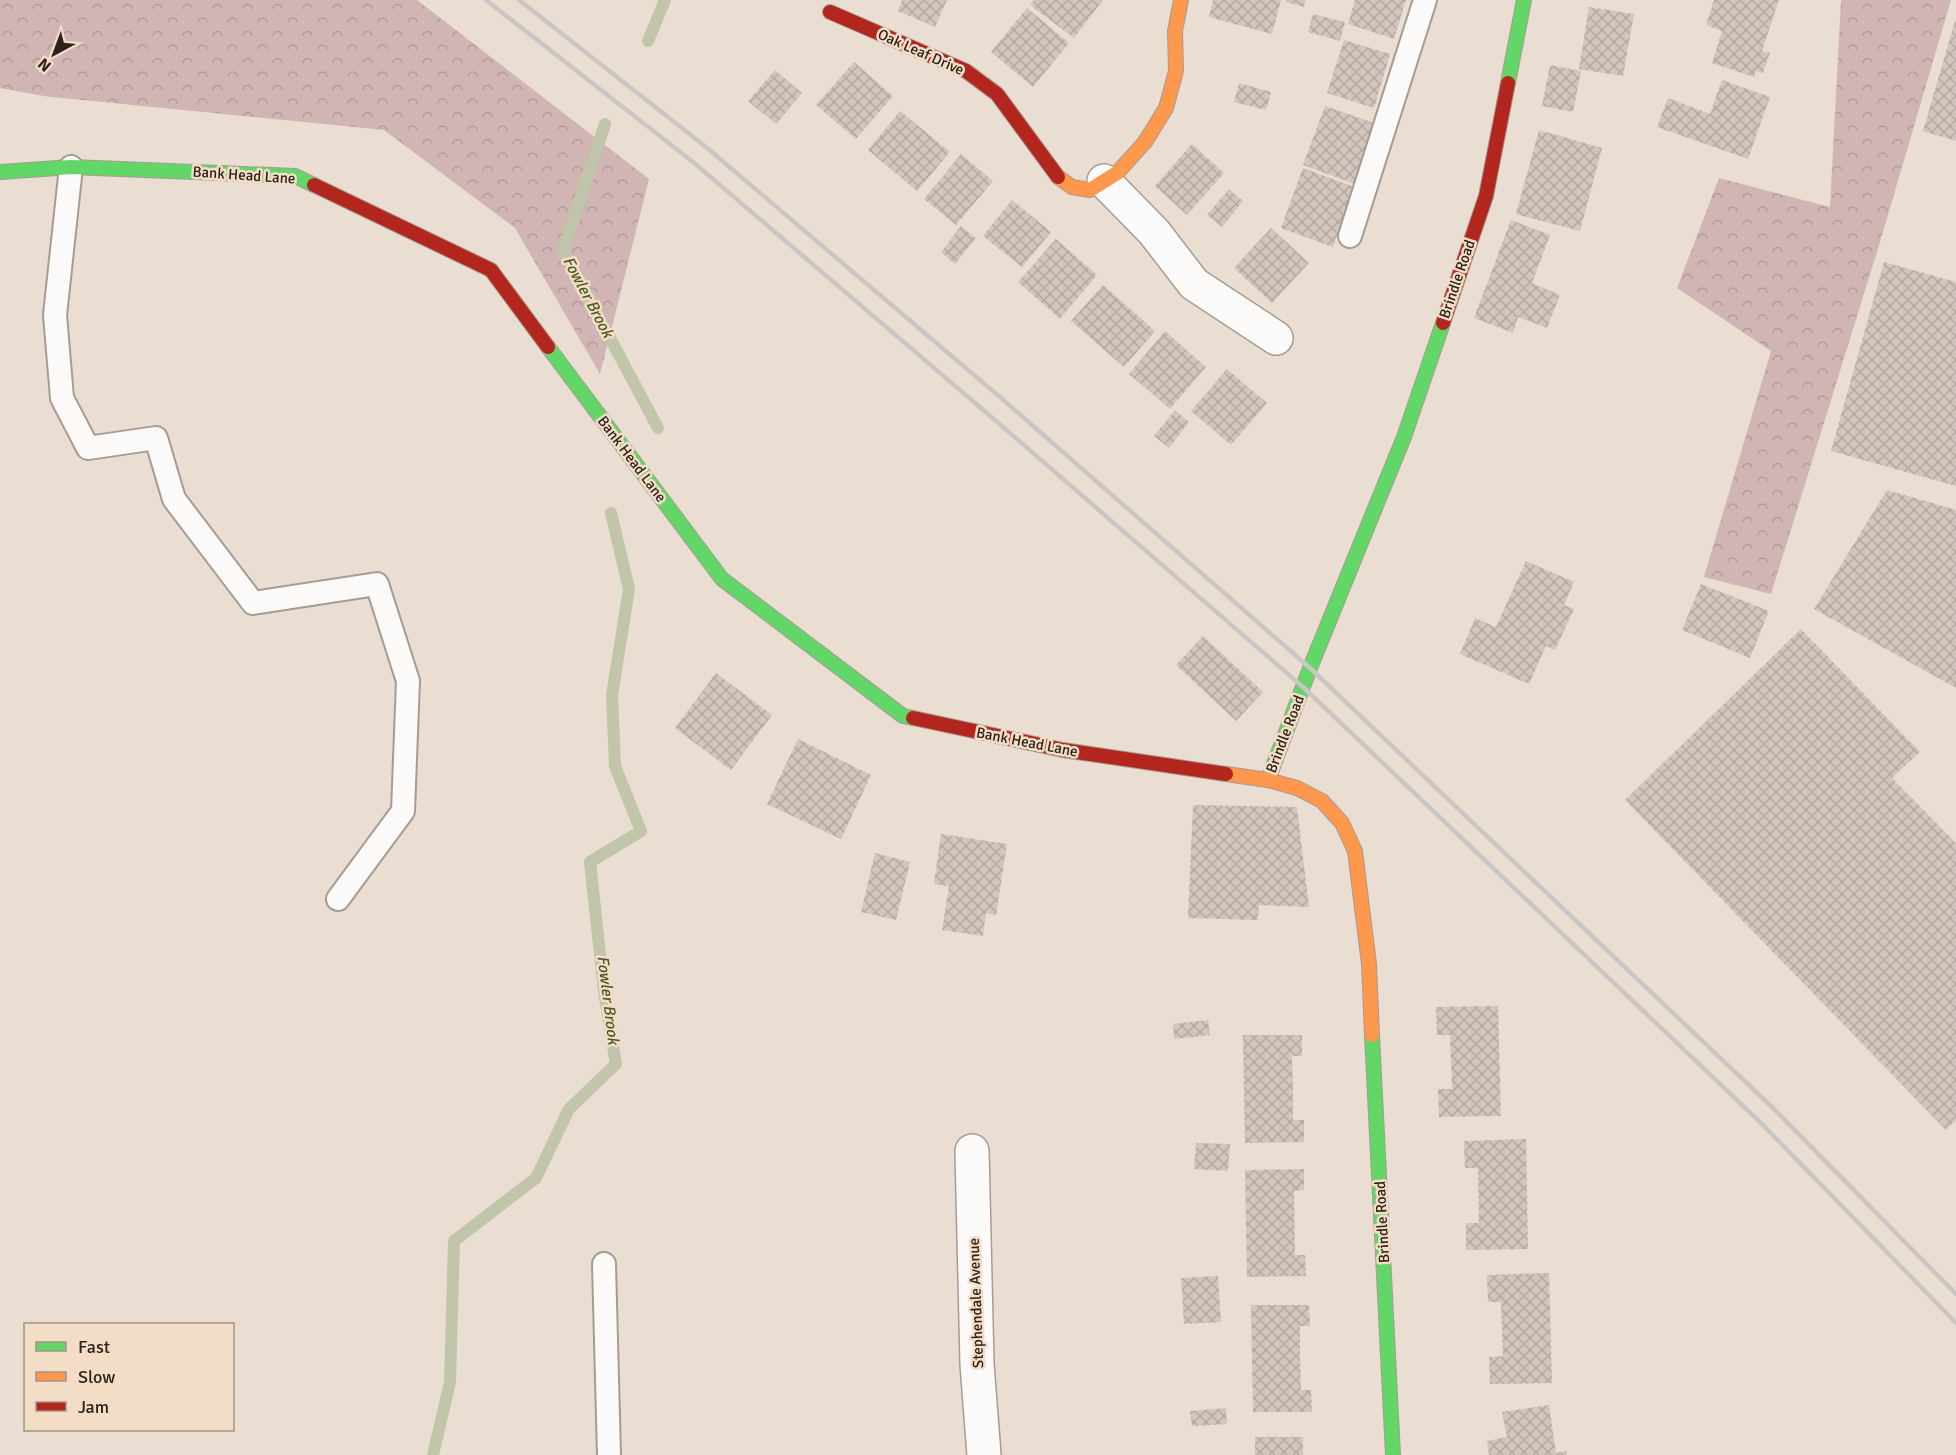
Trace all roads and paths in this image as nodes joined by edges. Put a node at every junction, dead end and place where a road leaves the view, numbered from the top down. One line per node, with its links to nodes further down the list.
1 (1181, 0): 7 (street, Oak Leaf Drive)
2 (1425, 0): 8 (lane)
3 (1524, 0): 10 (street, Brindle Road)
4 (833, 6): 7 (street, Oak Leaf Drive)
5 (71, 167): 6 (street, Bank Head Lane); 10 (street, Bank Head Lane); 11 (lane)
6 (0, 172)
7 (1104, 181): 9 (street)
8 (1350, 236)
9 (1276, 338)
10 (1268, 780): 16 (street, Brindle Road)
11 (338, 899)
12 (972, 1151): 15 (street, Stephendale Avenue)
13 (604, 1264): 14 (lane)
14 (609, 1455)
15 (984, 1455)
16 (1393, 1455)

